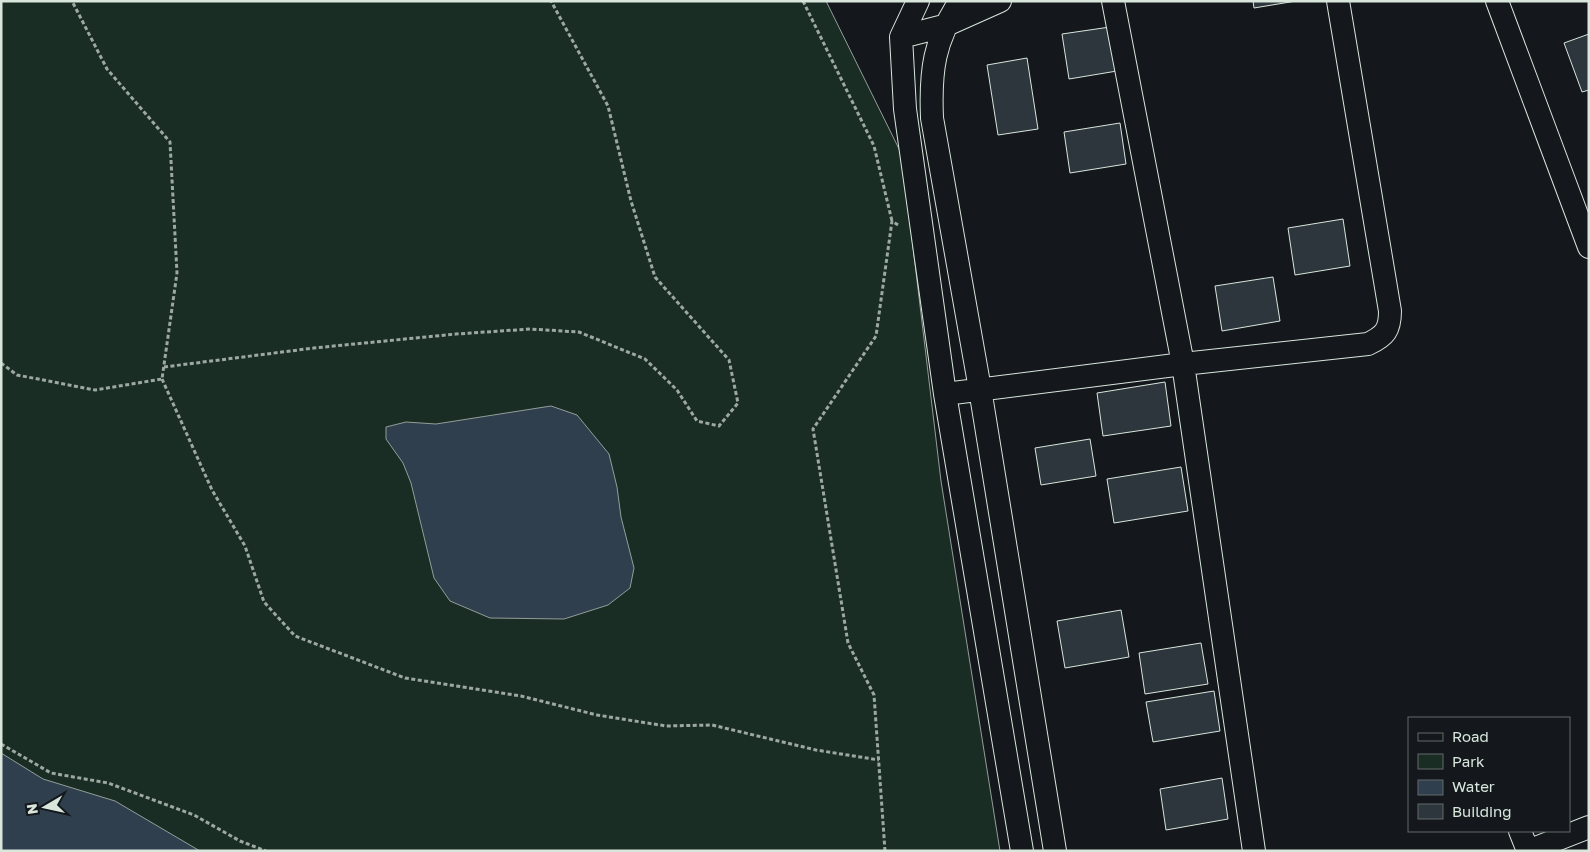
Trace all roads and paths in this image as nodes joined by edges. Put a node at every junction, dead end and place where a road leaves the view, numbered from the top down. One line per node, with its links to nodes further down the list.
1 (72, 1): 17 (path)
2 (551, 1): 17 (path)
3 (803, 1): 12 (path)
4 (918, 1): 11 (street)
5 (960, 1): 10 (street)
6 (1000, 1): 10 (street)
7 (1113, 1): 16 (street)
8 (1338, 1): 16 (street)
9 (1497, 1): 14 (street)
10 (944, 26): 11 (street); 19 (street)
11 (901, 37): 20 (street)
12 (892, 221): 13 (path); 22 (path)
13 (905, 229)
14 (1589, 246)
15 (1, 363): 18 (path)
16 (1183, 364): 19 (street); 29 (street)
17 (164, 368): 18 (path)
18 (162, 380): 22 (path)
19 (980, 389): 20 (street); 28 (street)
20 (945, 394): 27 (street)
21 (1, 744): 25 (path)
22 (879, 760): 26 (path)
23 (1589, 827): 30 (street)
24 (1520, 832): 30 (street)
25 (266, 851)
26 (885, 851)
27 (1022, 851)
28 (1055, 851)
29 (1254, 851)
30 (1528, 851)

